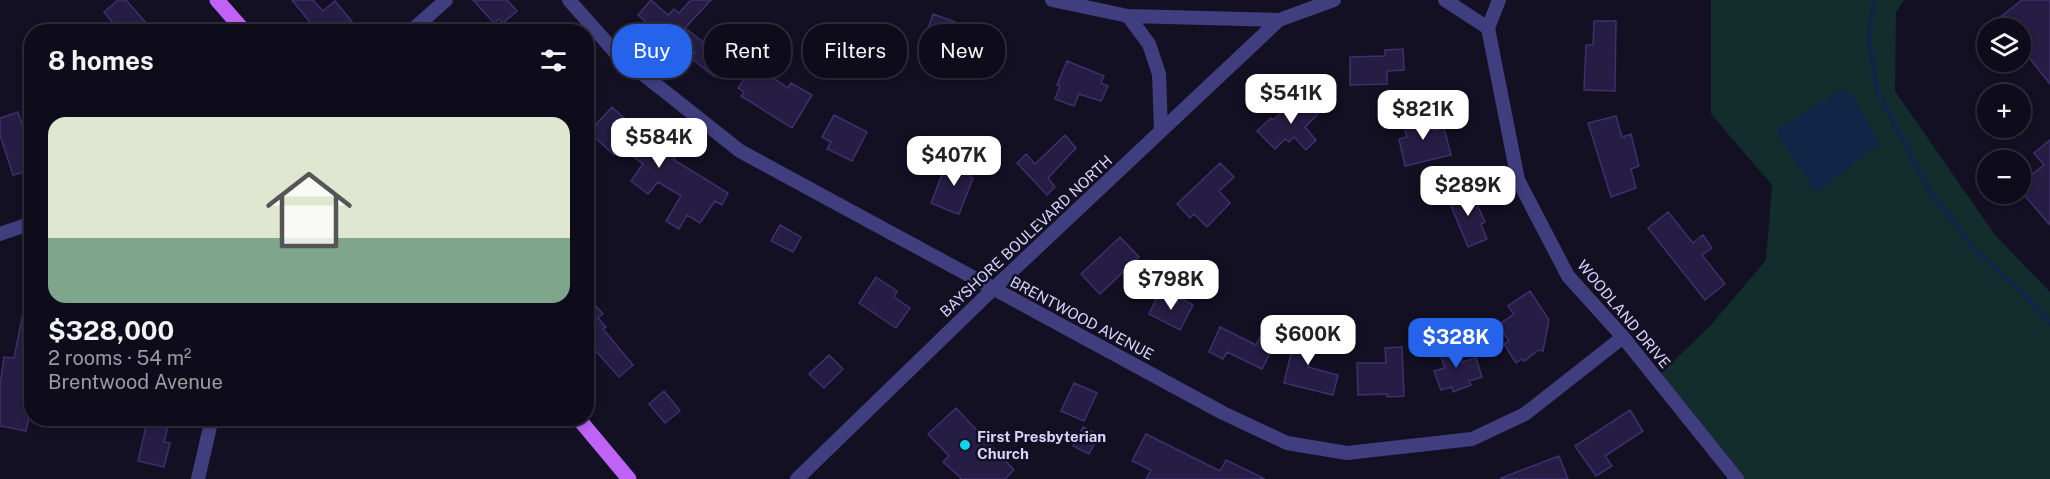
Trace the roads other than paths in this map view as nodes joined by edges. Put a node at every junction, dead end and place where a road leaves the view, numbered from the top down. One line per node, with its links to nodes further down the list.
1 (217, 0): 10 (main road)
2 (446, 0): 11 (street)
3 (569, 0): 12 (street, BRENTWOOD AVENUE)
4 (1052, 0): 8 (street)
5 (1334, 0): 9 (street)
6 (1445, 0): 14 (street)
7 (1499, 0): 14 (street)
8 (1128, 16): 9 (street); 15 (street)
9 (1279, 20): 15 (street, BAYSHORE BOULEVARD NORTH)
10 (238, 24)
11 (419, 24)
12 (590, 24)
13 (594, 28): 18 (street, BRENTWOOD AVENUE)
14 (1488, 28): 19 (street, WOODLAND DRIVE)
15 (1161, 131): 18 (street, BAYSHORE BOULEVARD NORTH)
16 (24, 226): 17 (street)
17 (0, 234)
18 (993, 289): 19 (street, BRENTWOOD AVENUE); 24 (street, BAYSHORE BOULEVARD NORTH)
19 (1623, 337): 25 (street, WOODLAND DRIVE)
20 (210, 426): 22 (street)
21 (585, 426): 23 (main road)
22 (198, 479)
23 (629, 479)
24 (797, 479)
25 (1737, 479)

